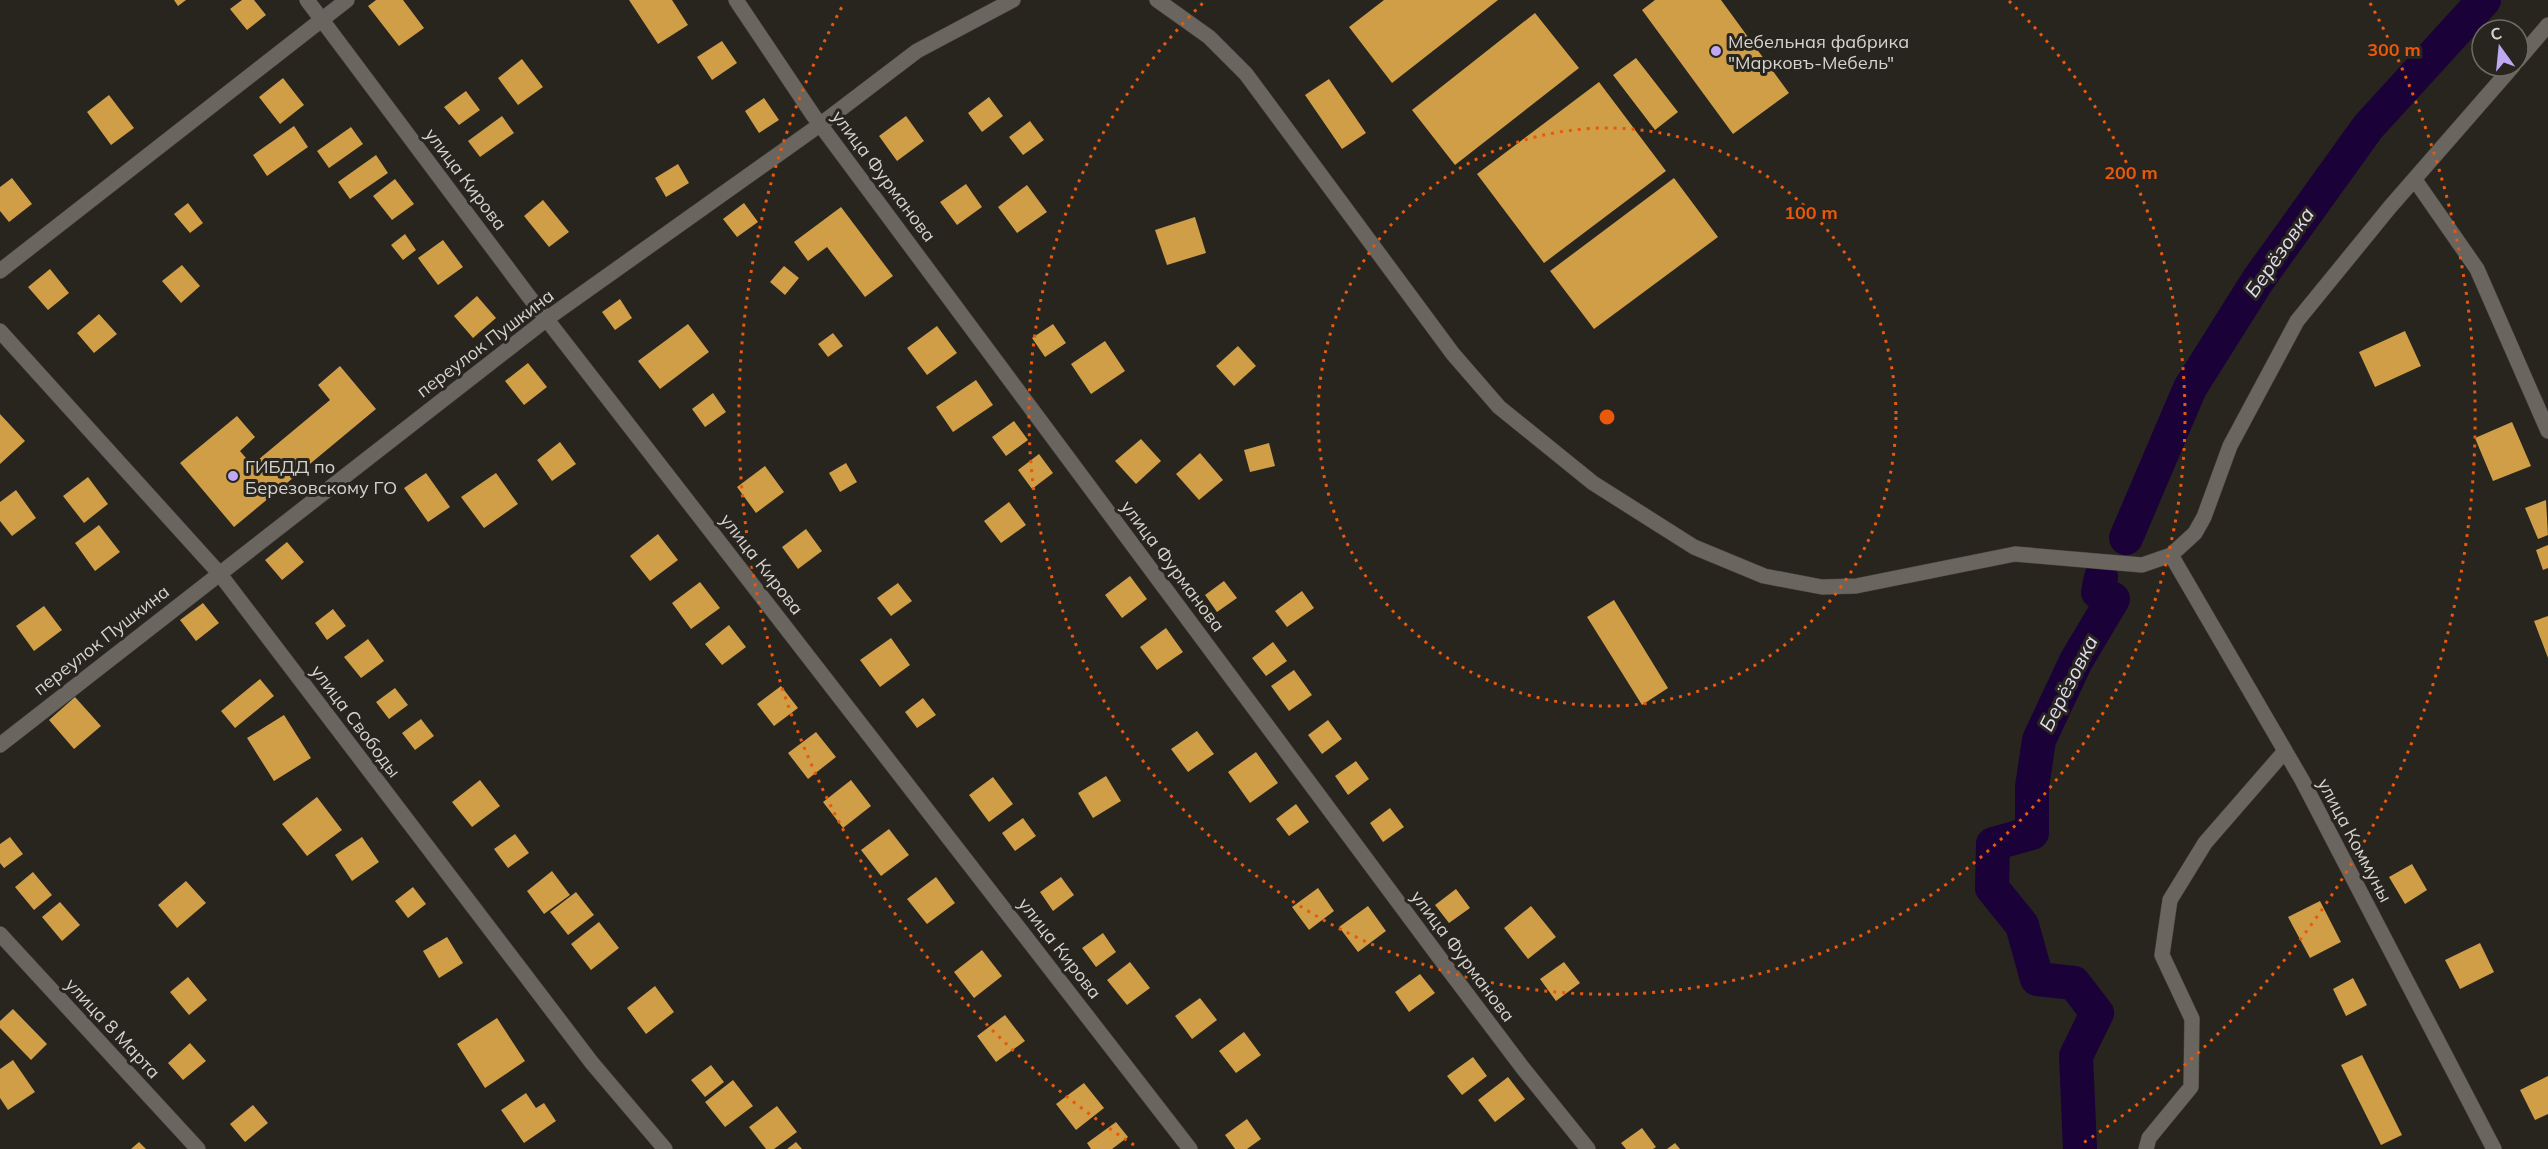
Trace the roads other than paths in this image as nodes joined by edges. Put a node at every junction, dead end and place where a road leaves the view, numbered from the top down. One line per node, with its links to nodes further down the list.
1 (307, 0): 6 (street, улица Кирова)
2 (347, 0): 6 (street)
3 (736, 0): 10 (street, улица Фурманова)
4 (1013, 0): 10 (street, переулок Пушкина)
5 (1157, 0): 16 (street)
6 (322, 20): 12 (street); 13 (street, улица Кирова)
7 (2548, 25): 8 (street)
8 (2530, 46)
9 (2503, 78): 11 (street)
10 (821, 124): 13 (street, переулок Пушкина); 24 (street, улица Фурманова)
11 (2415, 180): 15 (street); 16 (street)
12 (0, 271)
13 (548, 318): 17 (street, переулок Пушкина); 23 (street, улица Кирова)
14 (0, 331): 17 (street, улица Свободы)
15 (2548, 431)
16 (2171, 555): 19 (street, улица Коммуны)
17 (219, 573): 18 (street, переулок Пушкина); 22 (street, улица Свободы)
18 (0, 745)
19 (2285, 751): 25 (street); 26 (street, улица Коммуны)
20 (0, 934): 21 (street, улица 8 Марта)
21 (198, 1149)
22 (665, 1149)
23 (1190, 1149)
24 (1588, 1149)
25 (2146, 1149)
26 (2494, 1149)

